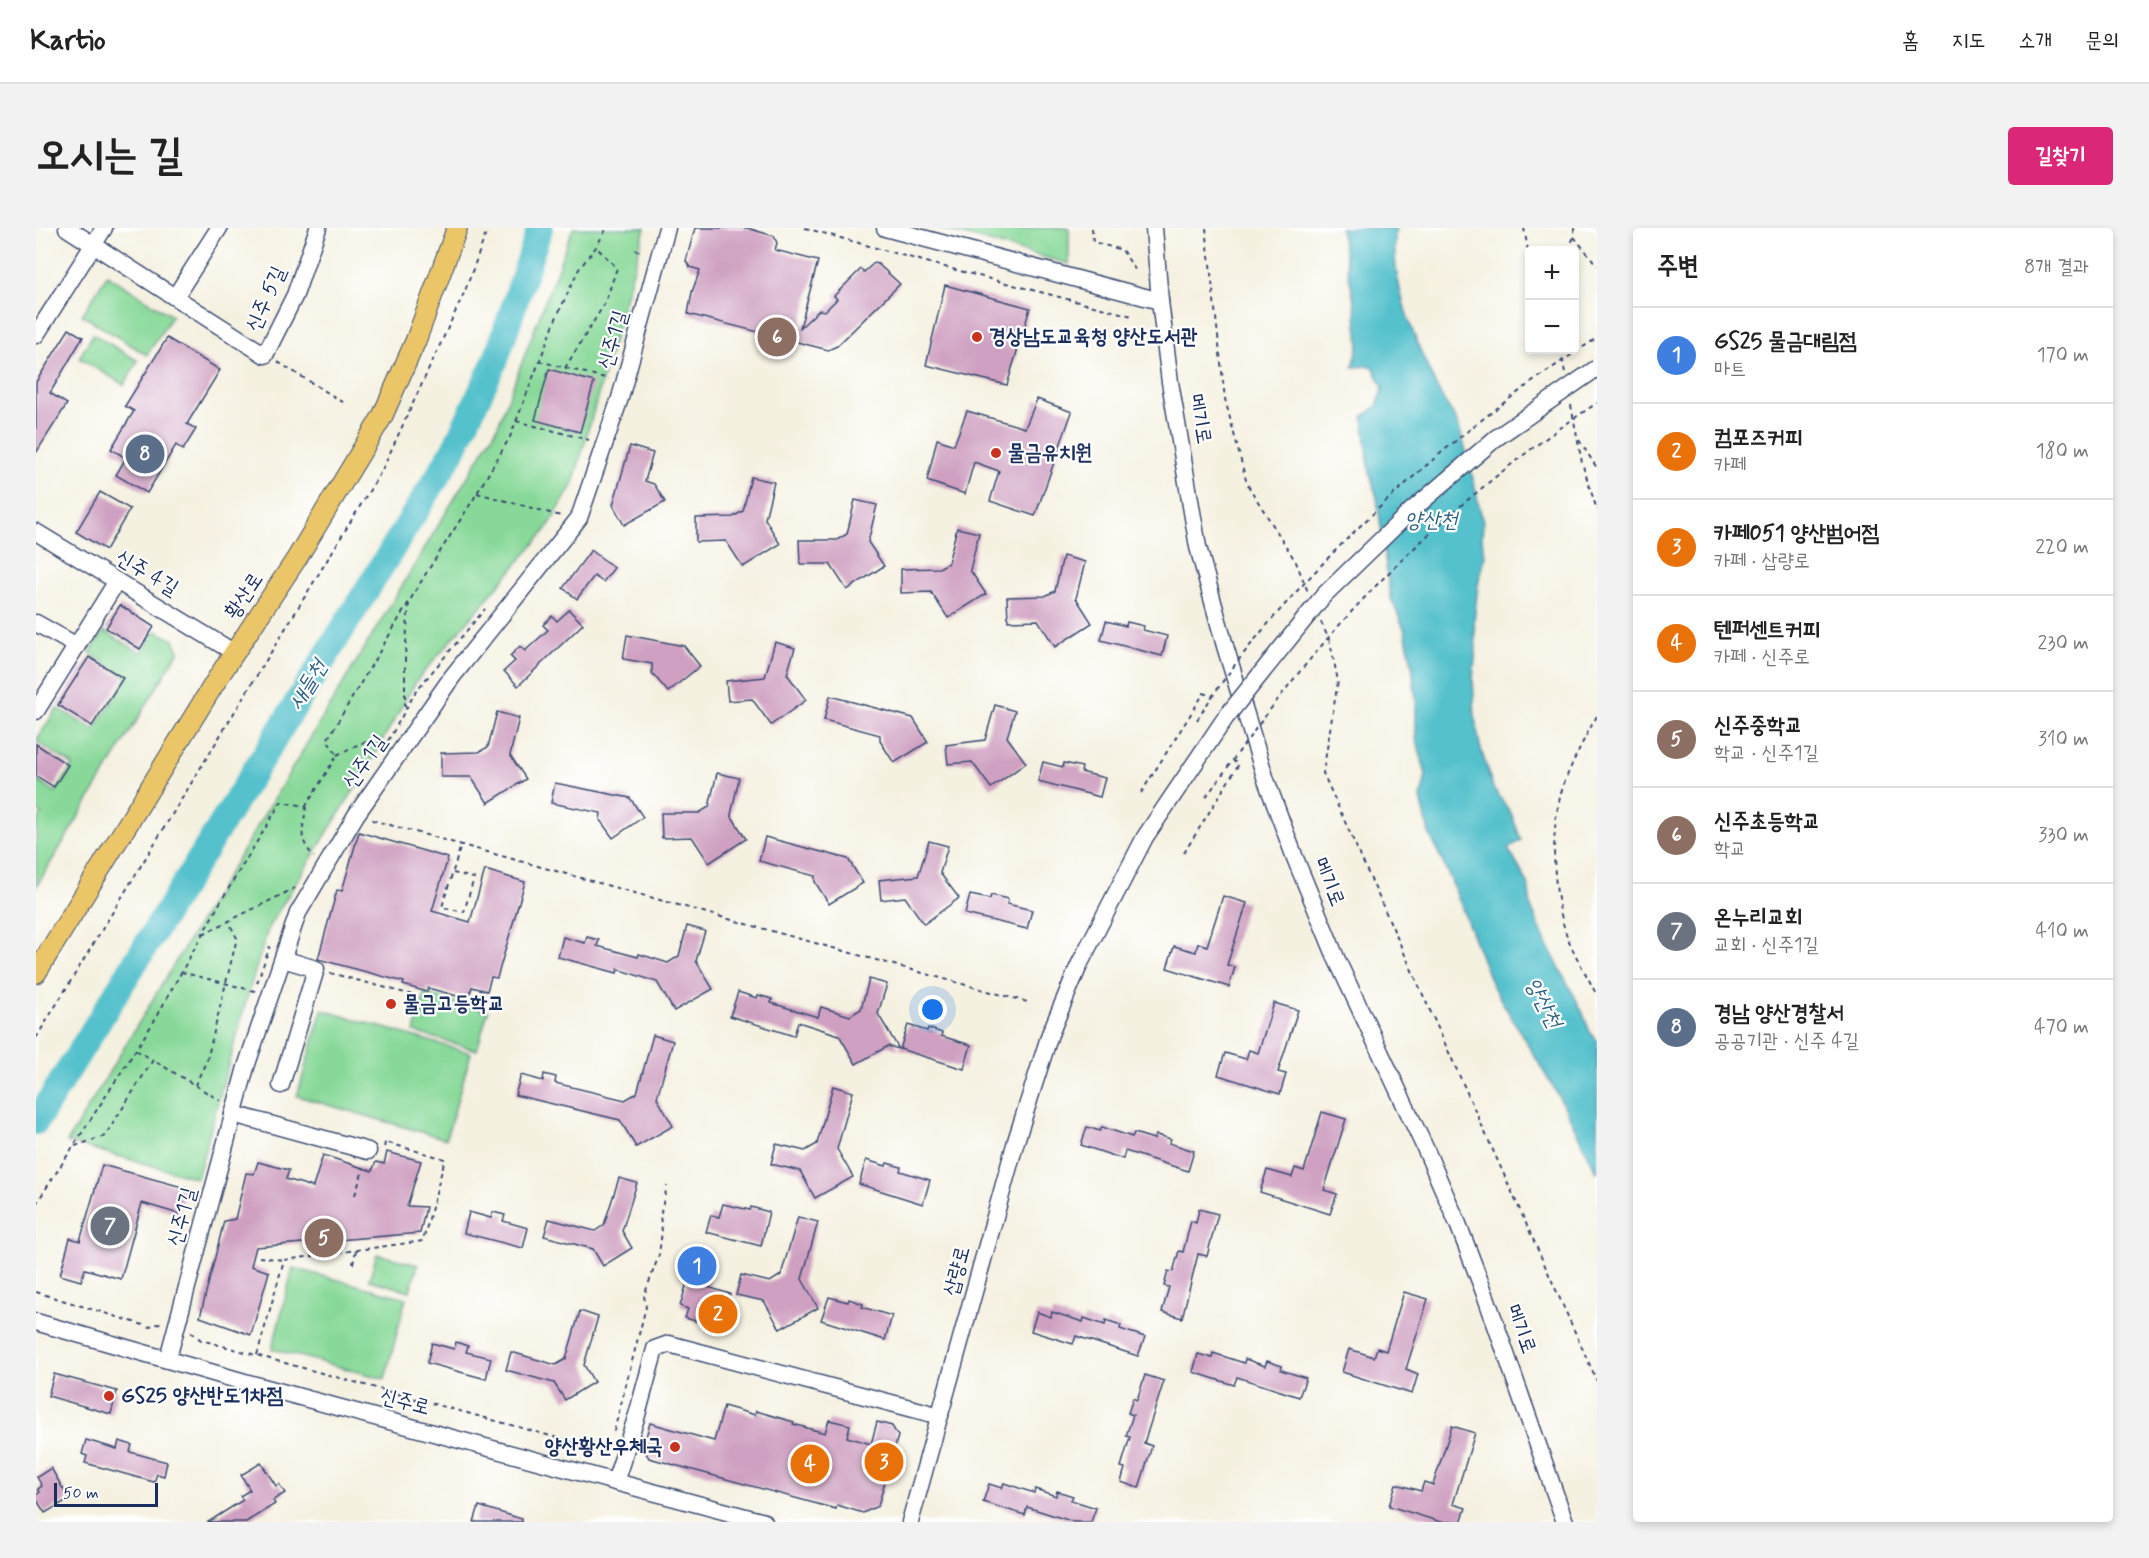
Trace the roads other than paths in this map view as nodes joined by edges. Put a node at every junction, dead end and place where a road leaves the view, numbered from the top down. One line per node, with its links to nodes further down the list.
1 (67, 228): 9 (street, 신주 5길)
2 (104, 228): 9 (street)
3 (219, 228): 10 (street)
4 (318, 228): 10 (street, 신주 5길)
5 (457, 228): 18 (main road, 황산로)
6 (668, 228): 20 (street, 신주1길)
7 (885, 228): 11 (street)
8 (1154, 228): 11 (street, 메기로)
9 (94, 244): 10 (street, 신주 5길); 12 (street)
10 (176, 297)
11 (1160, 301): 31 (street, 메기로)
12 (36, 335)
13 (1597, 368): 27 (street, 삽량로, bridge)
14 (36, 532): 15 (street, 신주 4길)
15 (117, 581): 17 (street); 18 (street, 신주 4길)
16 (36, 623): 17 (street)
17 (76, 646): 19 (street)
18 (235, 653): 21 (main road, 황산로)
19 (36, 711)
20 (283, 959): 22 (street); 23 (street, 신주1길)
21 (38, 964)
22 (281, 1085)
23 (228, 1108): 24 (street); 26 (street, 신주1길)
24 (368, 1151)
25 (36, 1322): 26 (street, 신주로)
26 (168, 1358): 28 (street, 신주로)
27 (940, 1416): 28 (street); 30 (street, 삽량로)
28 (615, 1482): 29 (street, 신주로)
29 (764, 1522)
30 (910, 1522)
31 (1565, 1522)

